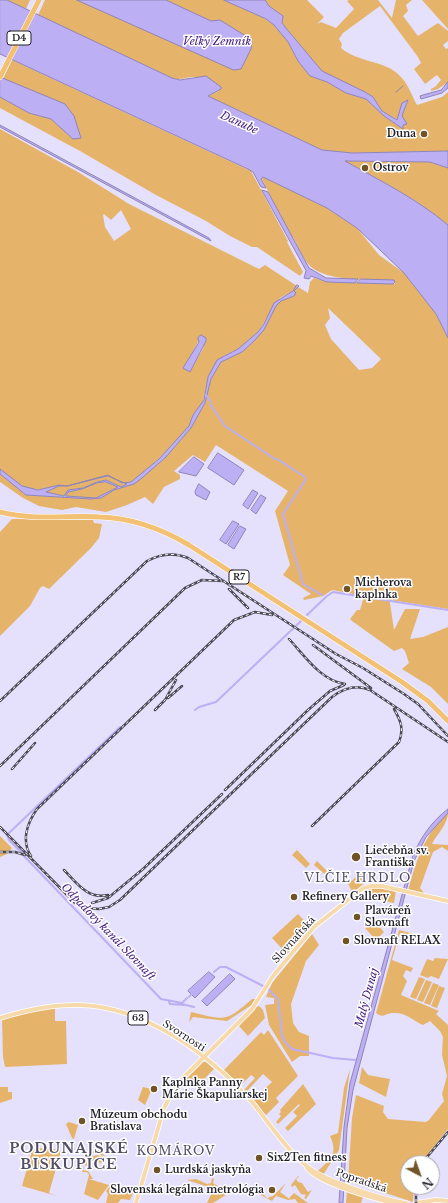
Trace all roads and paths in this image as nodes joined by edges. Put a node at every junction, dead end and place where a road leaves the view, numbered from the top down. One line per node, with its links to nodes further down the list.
1 (37, 0): 2 (highway, D4); 3 (highway, D4)
2 (0, 72)
3 (0, 77)
4 (0, 511): 5 (highway, R7); 6 (highway, R7)
5 (448, 717)
6 (448, 721)
7 (448, 901): 9 (main road, Slovnaftská)
8 (0, 1018): 10 (main road, Svornosti / 63)
9 (208, 1054): 10 (main road); 10 (main road)
10 (203, 1059): 11 (main road, Svornosti / 63); 19 (main road)
11 (298, 1157): 12 (main road, Svornosti / 63); 13 (main road, Svornosti / 63)
12 (306, 1167): 14 (main road, Popradská / 63)
13 (313, 1171): 14 (main road, Popradská / 63)
14 (338, 1184): 15 (main road, Popradská / 63)
15 (347, 1187): 20 (main road, Popradská / 63); 21 (main road, Popradská / 63)
16 (438, 1195): 17 (main road)
17 (439, 1200): 18 (main road); 23 (main road)
18 (448, 1202): 24 (main road)
19 (138, 1203)
20 (392, 1203)
21 (406, 1203)
22 (411, 1203): 23 (main road)
23 (415, 1203)
24 (427, 1203)

